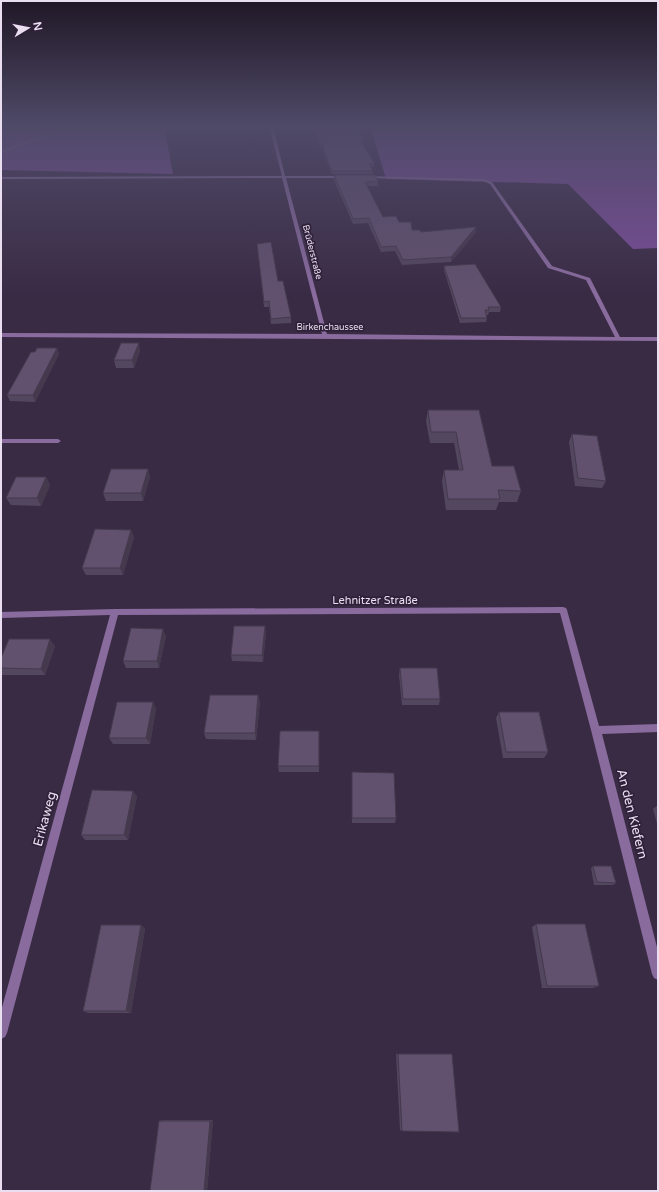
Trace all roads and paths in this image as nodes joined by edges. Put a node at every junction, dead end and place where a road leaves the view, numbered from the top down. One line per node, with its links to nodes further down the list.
1 (284, 182): 4 (street, Brüderstraße)
2 (487, 182): 5 (street)
3 (1, 335): 4 (street, Birkenchaussee)
4 (325, 336): 5 (street, Birkenchaussee)
5 (618, 338): 6 (street, Birkenchaussee)
6 (658, 339)
7 (1, 441): 8 (street)
8 (58, 441)
9 (116, 612): 10 (street, Lehnitzer Straße); 12 (street, Lehnitzer Straße); 14 (street, Erikaweg)
10 (1, 615)
11 (658, 728): 12 (street)
12 (596, 730): 13 (street, An den Kiefern)
13 (658, 974)
14 (1, 1033)

